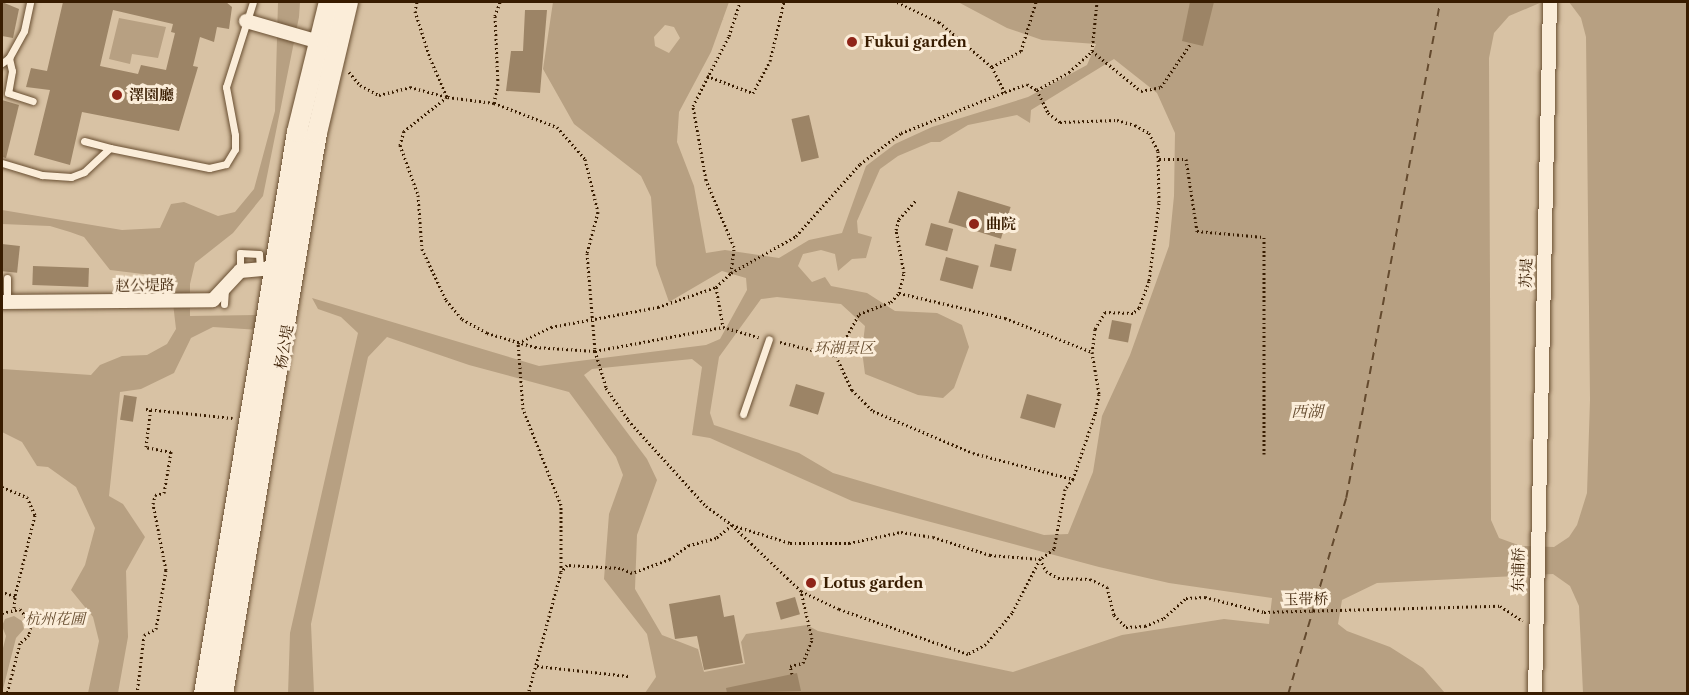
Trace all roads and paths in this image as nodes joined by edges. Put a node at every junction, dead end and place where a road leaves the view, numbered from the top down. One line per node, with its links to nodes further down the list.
1 (30, 2): 17 (lane)
2 (253, 2): 13 (lane)
3 (329, 2): 14 (main road, 杨公堤)
4 (348, 2): 18 (main road, 杨公堤)
5 (417, 2): 24 (path)
6 (500, 2): 26 (path)
7 (740, 2): 21 (path)
8 (784, 2): 21 (path)
9 (897, 2): 20 (path)
10 (1036, 2): 20 (path)
11 (1097, 2): 16 (path)
12 (1550, 2): 55 (street, 苏堤)
13 (246, 21): 14 (street); 28 (lane)
14 (319, 42): 32 (main road, 杨公堤)
15 (1191, 43): 16 (path)
16 (1092, 51): 22 (path)
17 (9, 58): 19 (lane); 25 (lane)
18 (334, 62): 24 (path); 70 (main road, 杨公堤)
19 (2, 63)
20 (993, 67): 23 (path)
21 (707, 76): 33 (path)
22 (1037, 90): 23 (path); 29 (path)
23 (1005, 92): 33 (path)
24 (447, 97): 26 (path); 43 (path)
25 (33, 101)
26 (494, 103): 40 (path)
27 (84, 141): 28 (lane)
28 (110, 148): 30 (lane)
29 (1158, 159): 45 (path); 51 (path)
30 (2, 163)
31 (916, 200): 37 (path)
32 (268, 268): 35 (street, 赵公堤路); 50 (main road, 杨公堤)
33 (731, 273): 36 (path)
34 (7, 278): 38 (lane)
35 (226, 285): 38 (street, 赵公堤路); 39 (lane)
36 (716, 287): 40 (path); 41 (path)
37 (899, 293): 45 (path); 46 (path)
38 (4, 302)
39 (225, 304)
40 (593, 317): 43 (path); 44 (path)
41 (723, 327): 42 (path); 44 (path)
42 (769, 339): 46 (path); 49 (lane)
43 (518, 343): 44 (path); 57 (path)
44 (595, 351): 54 (path)
45 (1092, 352): 52 (path)
46 (837, 356): 52 (path)
47 (146, 409): 48 (path)
48 (151, 409): 50 (path); 68 (path)
49 (743, 414)
50 (251, 421): 69 (main road, 杨公堤)
51 (1264, 454)
52 (1073, 479): 56 (path)
53 (2, 488): 60 (path)
54 (732, 525): 56 (path); 57 (path); 58 (path)
55 (1536, 531): 63 (street, 东浦桥)
56 (1040, 559): 58 (path); 63 (path, 玉带桥)
57 (561, 572): 64 (path)
58 (801, 591): 65 (path)
59 (2, 592): 60 (path)
60 (15, 596): 61 (path)
61 (14, 608): 62 (path); 67 (path)
62 (2, 613)
63 (1534, 631): 72 (street)
64 (537, 666): 66 (path); 71 (path)
65 (792, 674)
66 (628, 676)
67 (7, 693)
68 (137, 693)
69 (204, 693)
70 (223, 693)
71 (528, 693)
72 (1535, 693)

